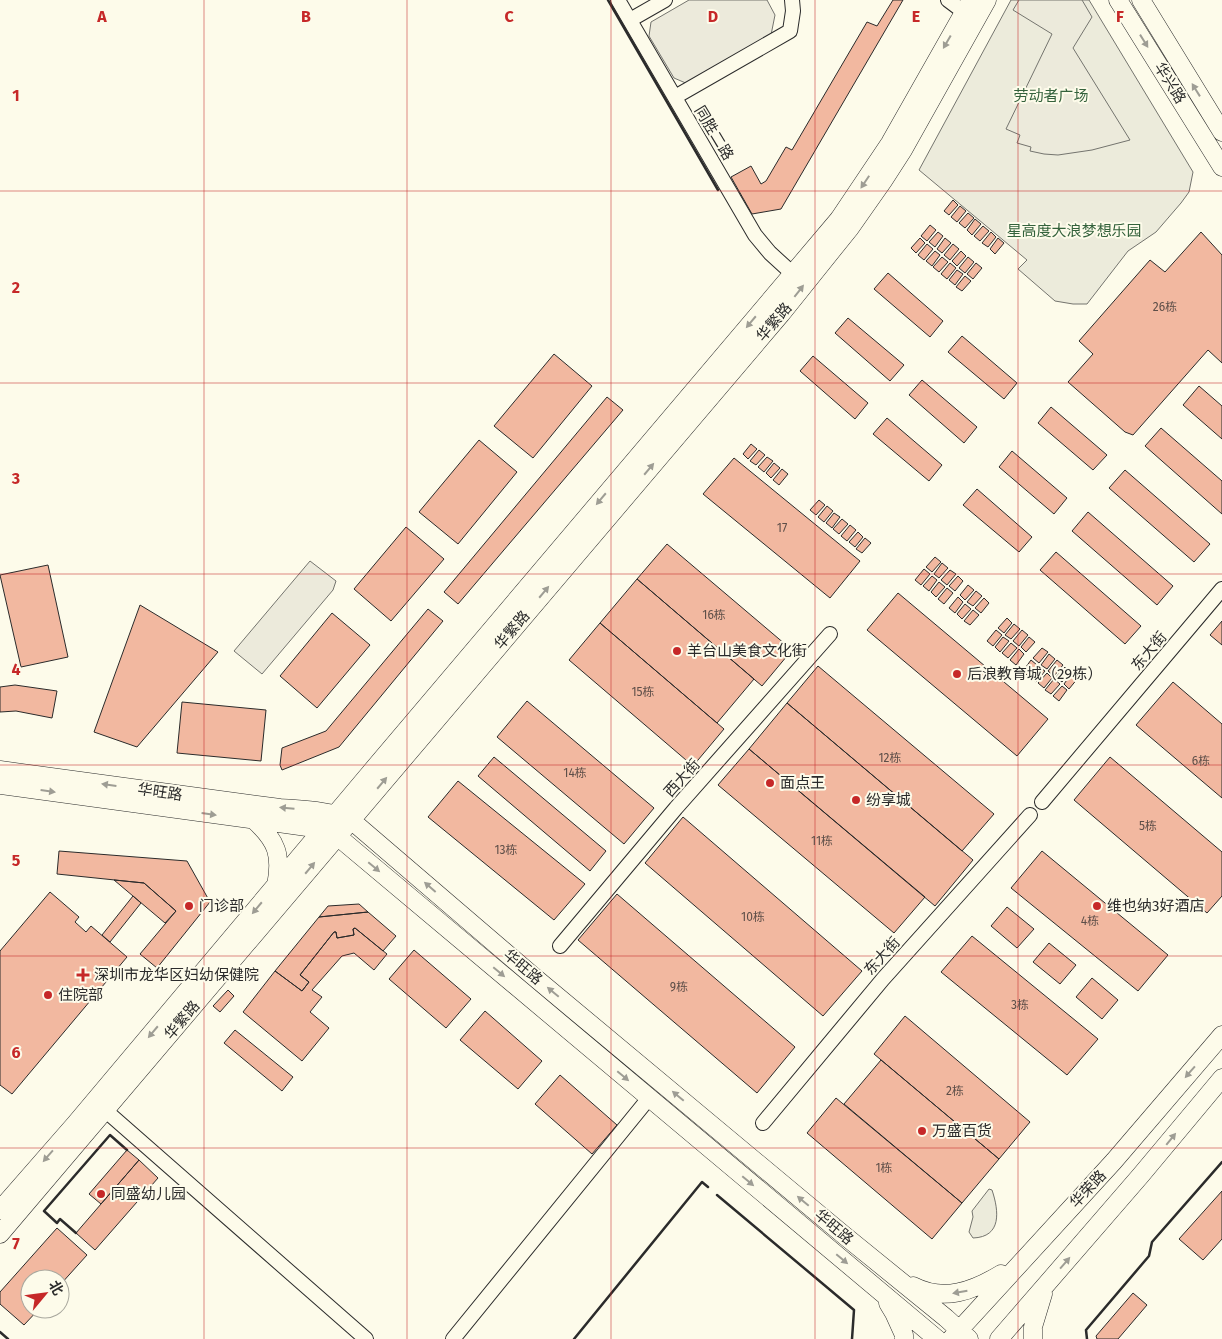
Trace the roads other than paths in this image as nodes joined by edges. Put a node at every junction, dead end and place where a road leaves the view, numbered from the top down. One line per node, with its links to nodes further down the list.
1 (618, 0): 9 (street, 同胜二路)
2 (664, 0): 9 (street)
3 (792, 0): 10 (street)
4 (948, 0): 8 (street)
5 (987, 0): 20 (main road, 华繁路, one-way to 5)
6 (1118, 0): 12 (main road, 华兴路, one-way to 12)
7 (1141, 0): 11 (main road, 华兴路, one-way to 7)
8 (967, 6): 13 (main road, 华繁路, one-way to 13)
9 (630, 20): 10 (street, 同胜二路)
10 (675, 98): 13 (street, 同胜二路)
11 (1222, 132)
12 (1222, 167)
13 (793, 274): 20 (main road, 华繁路, one-way to 20)
14 (1222, 589): 18 (street, 东大街)
15 (830, 634): 24 (street, 西大街)
16 (0, 770): 20 (main road, 华旺路, one-way to 16)
17 (0, 785): 21 (main road, 华旺路, one-way to 21)
18 (1042, 802)
19 (1030, 815): 29 (street, 东大街)
20 (343, 817): 22 (main road, 华繁路); 33 (main road, 华旺路, one-way to 20)
21 (254, 820): 22 (main road, 华旺路); 23 (main road)
22 (330, 833): 23 (main road, 华繁路); 27 (main road, 华旺路, one-way to 27); 28 (main road, 华繁路, one-way to 22)
23 (276, 886): 30 (main road, 华繁路, one-way to 30)
24 (560, 946)
25 (1222, 1035): 32 (main road, 华荣路, one-way to 32)
26 (1222, 1078): 34 (main road, 华荣路, one-way to 26)
27 (649, 1098): 35 (main road, 华旺路, one-way to 35); 38 (street)
28 (106, 1111): 31 (main road, 华繁路); 37 (street)
29 (763, 1123)
30 (0, 1210)
31 (0, 1234)
32 (1019, 1263): 33 (main road, one-way to 33); 36 (main road, 华荣路)
33 (895, 1276): 36 (main road, 华旺路)
34 (1047, 1284): 41 (main road, 华荣路); 42 (main road)
35 (878, 1290): 39 (main road); 40 (main road, 华旺路)
36 (959, 1336)
37 (366, 1339)
38 (453, 1339)
39 (904, 1339)
40 (937, 1339)
41 (999, 1339)
42 (1034, 1339)

